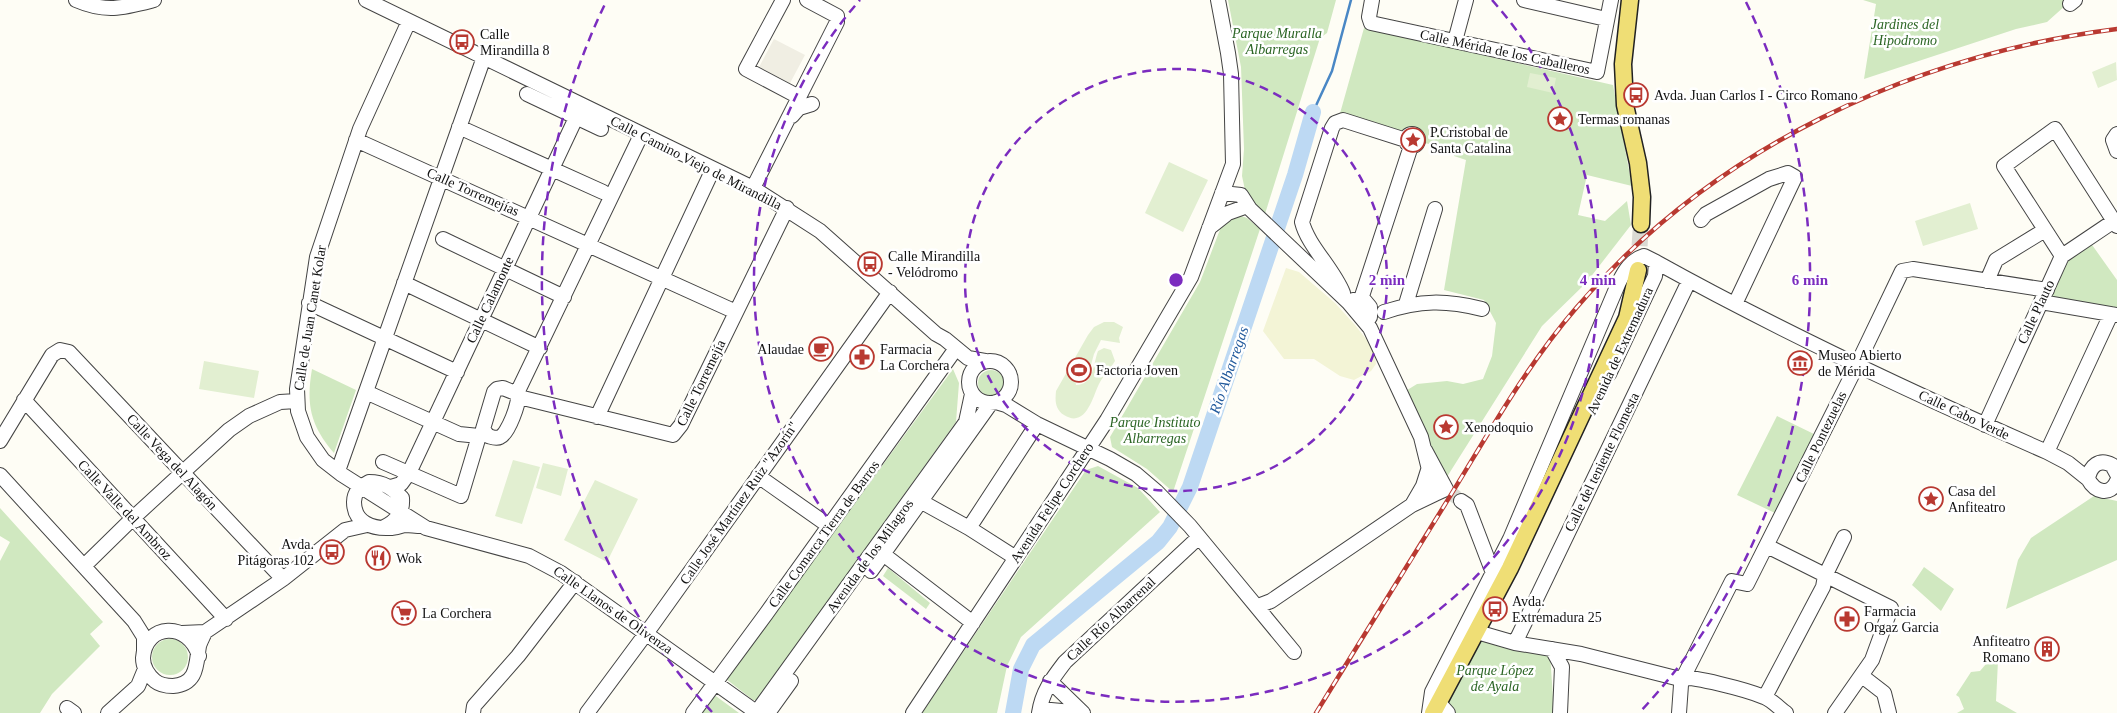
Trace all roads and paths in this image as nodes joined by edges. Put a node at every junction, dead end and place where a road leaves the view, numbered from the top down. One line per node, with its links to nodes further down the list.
1 (76, 0): 12 (street)
2 (154, 0): 12 (street)
3 (366, 0): 14 (street, Calle Camino Viejo de Mirandilla)
4 (783, 0): 18 (street)
5 (806, 0): 18 (street)
6 (1218, 0): 26 (street, Avenida Felipe Corchero)
7 (1372, 0): 15 (street, Calle Mérida de los Caballeros)
8 (1466, 0): 15 (street)
9 (1524, 0): 13 (street)
10 (1611, 0): 13 (street, Calle Mérida de los Caballeros)
11 (1630, 0): 39 (main road)
12 (88, 3)
13 (1606, 19): 15 (street, Calle Mérida de los Caballeros)
14 (409, 21): 16 (street, Calle Camino Viejo de Mirandilla); 25 (street, Calle de Juan Canet Kolar)
15 (1455, 41)
16 (484, 57): 20 (street, Calle Camino Viejo de Mirandilla); 22 (street)
17 (527, 94): 20 (street)
18 (799, 97): 21 (street)
19 (812, 104): 21 (street)
20 (579, 111): 23 (street); 24 (street, Calle Camino Viejo de Mirandilla); 27 (street, Calle Calamonte)
21 (788, 120): 30 (street)
22 (459, 128): 27 (street); 29 (street)
23 (601, 129)
24 (641, 135): 28 (street, Calle Camino Viejo de Mirandilla); 43 (street)
25 (356, 140): 29 (street, Calle Torremejías); 56 (street, Calle de Juan Canet Kolar)
26 (1233, 164): 32 (street, Avenida Felipe Corchero); 33 (street)
27 (552, 169): 31 (street); 36 (street, Calle Calamonte)
28 (713, 169): 30 (street, Calle Camino Viejo de Mirandilla); 48 (street)
29 (441, 178): 36 (street, Calle Torremejías); 51 (street)
30 (753, 188): 34 (street, Calle Camino Viejo de Mirandilla)
31 (603, 192)
32 (1222, 193): 33 (street); 40 (street, Avenida Felipe Corchero)
33 (1244, 204): 40 (street); 55 (street)
34 (787, 208): 52 (street, Calle Camino Viejo de Mirandilla); 60 (street, Calle Torremejía)
35 (1435, 208): 57 (street)
36 (529, 218): 43 (street, Calle Torremejías); 45 (street, Calle Calamonte)
37 (1701, 220): 58 (street)
38 (2116, 223): 41 (street); 44 (street)
39 (1641, 224)
40 (1209, 228): 85 (street, Avenida Felipe Corchero)
41 (2046, 230): 44 (street); 50 (street)
42 (443, 239): 45 (street)
43 (589, 245): 48 (street); 54 (street)
44 (2062, 256): 53 (street, Calle Plauto)
45 (505, 269): 54 (street); 63 (street, Calle Calamonte)
46 (1656, 269): 49 (street, Calle Cabo Verde); 99 (street, Avenida de Extremadura); 124 (street, Avenida de Extremadura)
47 (1638, 270): 93 (main road, Avenida de Extremadura)
48 (662, 278): 60 (street); 79 (street)
49 (1688, 281): 58 (street, Calle Cabo Verde); 138 (street, Calle del teniente Flomesta)
50 (1987, 281): 53 (street, Calle Pontezuelas); 69 (street, Calle Pontezuelas)
51 (404, 283): 63 (street); 65 (street)
52 (890, 292): 64 (street, Calle Camino Viejo de Mirandilla); 97 (street, Calle José Martínez Ruiz "Azorín")
53 (2044, 296): 61 (street, Calle Pontezuelas); 82 (street, Calle Plauto)
54 (564, 297): 66 (street)
55 (1352, 301): 55 (street); 62 (street)
56 (310, 303): 65 (street); 77 (street, Calle de Juan Canet Kolar)
57 (1406, 304): 59 (street); 62 (street)
58 (1735, 304): 69 (street, Calle Cabo Verde)
59 (1482, 309)
60 (736, 312): 79 (street, Calle Torremejía)
61 (2114, 314): 87 (street)
62 (1374, 315): 86 (street)
63 (481, 320): 66 (street); 70 (street, Calle Calamonte)
64 (936, 334): 67 (street, Calle Camino Viejo de Mirandilla); 68 (street, Calle Camino Viejo de Mirandilla)
65 (385, 338): 70 (street); 73 (street)
66 (540, 348): 75 (street)
67 (952, 354): 71 (street, Calle Camino Viejo de Mirandilla); 112 (street, Calle Comarca Tierra de Barros)
68 (985, 361): 71 (street); 72 (street)
69 (1857, 365): 82 (street, Calle Cabo Verde); 120 (street, Calle Pontezuelas)
70 (457, 372): 80 (street, Calle Calamonte)
71 (970, 376): 74 (street)
72 (1011, 387): 78 (street); 81 (street)
73 (366, 392): 80 (street); 94 (street)
74 (972, 394): 78 (street); 159 (street, Avenida de los Milagros)
75 (518, 395): 79 (street, Calle Torremejía); 83 (street); 83 (street, Calle Torremejía)
76 (24, 400): 84 (street); 95 (street, Calle Vega del Alagón); 109 (street, Calle Valle del Ambroz)
77 (297, 401): 94 (street, Calle de Juan Canet Kolar); 95 (street)
78 (994, 403): 81 (street); 105 (street, Avenida de los Milagros)
79 (596, 417)
80 (433, 422): 83 (street); 101 (street, Calle Calamonte)
81 (1037, 424): 85 (street); 114 (street)
82 (1985, 425): 87 (street, Calle Cabo Verde)
83 (481, 434): 101 (street)
84 (0, 441)
85 (1089, 447): 116 (street); 122 (street, Avenida Felipe Corchero)
86 (1425, 450): 90 (street); 103 (street)
87 (2047, 452): 89 (street, Calle Cabo Verde)
88 (383, 462): 101 (street)
89 (2068, 463): 91 (street, Calle Cabo Verde); 98 (street, Calle Cabo Verde)
90 (1430, 466): 103 (street); 106 (street)
91 (2094, 466): 92 (street, Calle Cabo Verde); 98 (street)
92 (2114, 466)
93 (1556, 470): 99 (street); 124 (main road, Avenida de Extremadura)
94 (338, 472): 100 (street, Calle de Juan Canet Kolar)
95 (182, 474): 109 (street); 127 (street, Calle Vega del Alagón)
96 (0, 476): 123 (street)
97 (758, 476): 112 (street); 137 (street, Calle José Martínez Ruiz "Azorín")
98 (2088, 479): 102 (street, Calle Cabo Verde)
99 (1535, 482): 118 (street, Avenida de Extremadura)
100 (361, 486): 101 (street); 107 (street); 108 (street, Calle de Juan Canet Kolar)
101 (401, 486): 108 (street)
102 (2115, 487)
103 (1440, 491): 106 (street)
104 (1461, 501): 119 (street)
105 (922, 502): 114 (street); 121 (street, Avenida de los Milagros)
106 (1412, 505): 129 (street)
107 (354, 508): 110 (street); 115 (street)
108 (402, 512): 111 (street, Calle Llanos de Olivenza); 113 (street)
109 (133, 518): 123 (street); 130 (street, Calle Valle del Ambroz)
110 (367, 525): 113 (street); 115 (street)
111 (422, 526): 113 (street); 128 (street, Calle Llanos de Olivenza)
112 (829, 526): 149 (street, Calle Comarca Tierra de Barros)
113 (384, 527)
114 (969, 528): 122 (street)
115 (345, 530): 127 (street)
116 (1194, 531): 129 (street); 148 (street, Calle Río Albarrenal)
117 (1844, 536): 126 (street)
118 (1510, 539): 119 (street); 125 (street, Avenida de Extremadura)
119 (1481, 543): 125 (street)
120 (1767, 546): 126 (street); 146 (street, Calle Pontezuelas)
121 (883, 554): 132 (street); 160 (street, Avenida de los Milagros)
122 (1016, 558): 132 (street, Avenida Felipe Corchero)
123 (84, 566): 131 (street)
124 (1510, 568): 135 (main road, Avenida de Extremadura)
125 (1493, 573): 153 (street, Avenida de Extremadura)
126 (1825, 576): 147 (street); 152 (street)
127 (283, 579): 130 (street)
128 (575, 582): 137 (street, Calle Llanos de Olivenza); 155 (street)
129 (1258, 606): 141 (street)
130 (226, 619): 134 (street)
131 (134, 621): 133 (street); 140 (street)
132 (973, 623): 161 (street, Avenida Felipe Corchero)
133 (162, 632): 136 (street); 140 (street)
134 (205, 632): 136 (street); 143 (street)
135 (1477, 632): 138 (street); 153 (main road, Avenida de Extremadura)
136 (182, 633): 143 (street)
137 (647, 634): 149 (street, Calle Llanos de Olivenza); 157 (street, Calle José Martínez Ruiz "Azorín")
138 (1515, 643): 139 (street)
139 (1552, 649): 142 (street); 144 (street)
140 (144, 652): 145 (street)
141 (1294, 652)
142 (1576, 653): 144 (street); 146 (street)
143 (199, 656): 150 (street)
144 (1562, 667): 163 (street)
145 (145, 669): 150 (street); 151 (street)
146 (1684, 676): 152 (street); 164 (street)
147 (1862, 676): 166 (street); 167 (street)
148 (1050, 681): 154 (street, Calle Río Albarrenal); 162 (street)
149 (714, 682): 158 (street, Calle Comarca Tierra de Barros); 159 (street, Calle Llanos de Olivenza)
150 (158, 684): 151 (street)
151 (138, 686): 156 (street)
152 (1765, 697): 165 (street)
153 (1437, 710)
154 (1039, 711): 162 (street)
155 (473, 712)
156 (108, 713)
157 (587, 713)
158 (693, 713)
159 (756, 713)
160 (768, 713)
161 (913, 713)
162 (1083, 713)
163 (1562, 713)
164 (1679, 713)
165 (1786, 713)
166 (1835, 713)
167 (1889, 713)

